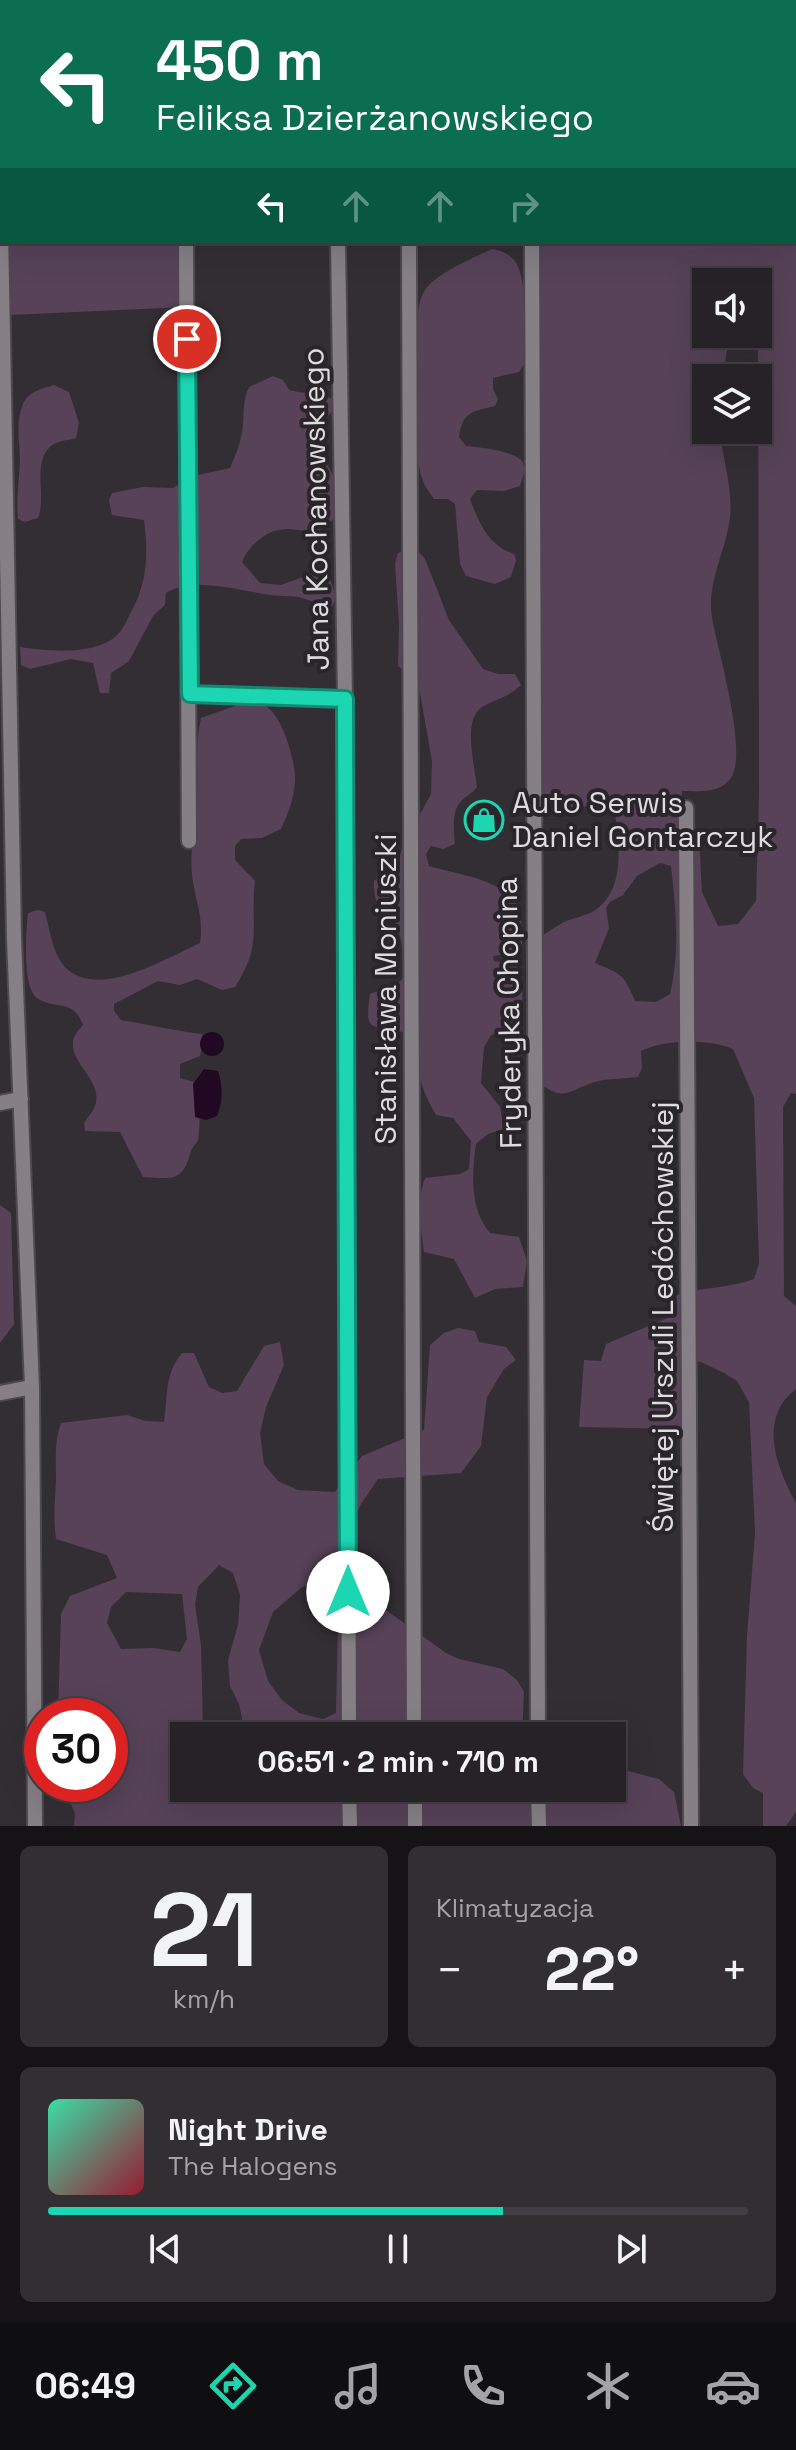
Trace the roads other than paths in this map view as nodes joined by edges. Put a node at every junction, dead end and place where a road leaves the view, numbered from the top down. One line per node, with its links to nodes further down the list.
1 (0, 175): 2 (street)
2 (0, 204)
3 (0, 244): 8 (street)
4 (186, 244): 11 (street)
5 (338, 244): 12 (street, Jana Kochanowskiego)
6 (409, 244): 21 (street, Stanisława Moniuszki)
7 (532, 244): 22 (street, Fryderyka Chopina)
8 (1, 328): 9 (street)
9 (3, 507): 10 (street)
10 (5, 663): 14 (street)
11 (190, 694): 12 (street); 15 (street)
12 (345, 699): 20 (street, Jana Kochanowskiego)
13 (686, 808): 30 (street, Świętej Urszuli Ledóchowskiej)
14 (6, 812): 16 (street)
15 (189, 841)
16 (21, 1099): 17 (street); 18 (street)
17 (0, 1103)
18 (32, 1387): 19 (street); 26 (street)
19 (0, 1393)
20 (349, 1722)
21 (414, 1722)
22 (538, 1722)
23 (349, 1802): 27 (street)
24 (415, 1802): 28 (street)
25 (538, 1802): 29 (street)
26 (35, 1826)
27 (350, 1826)
28 (415, 1826)
29 (539, 1826)
30 (691, 1826)

